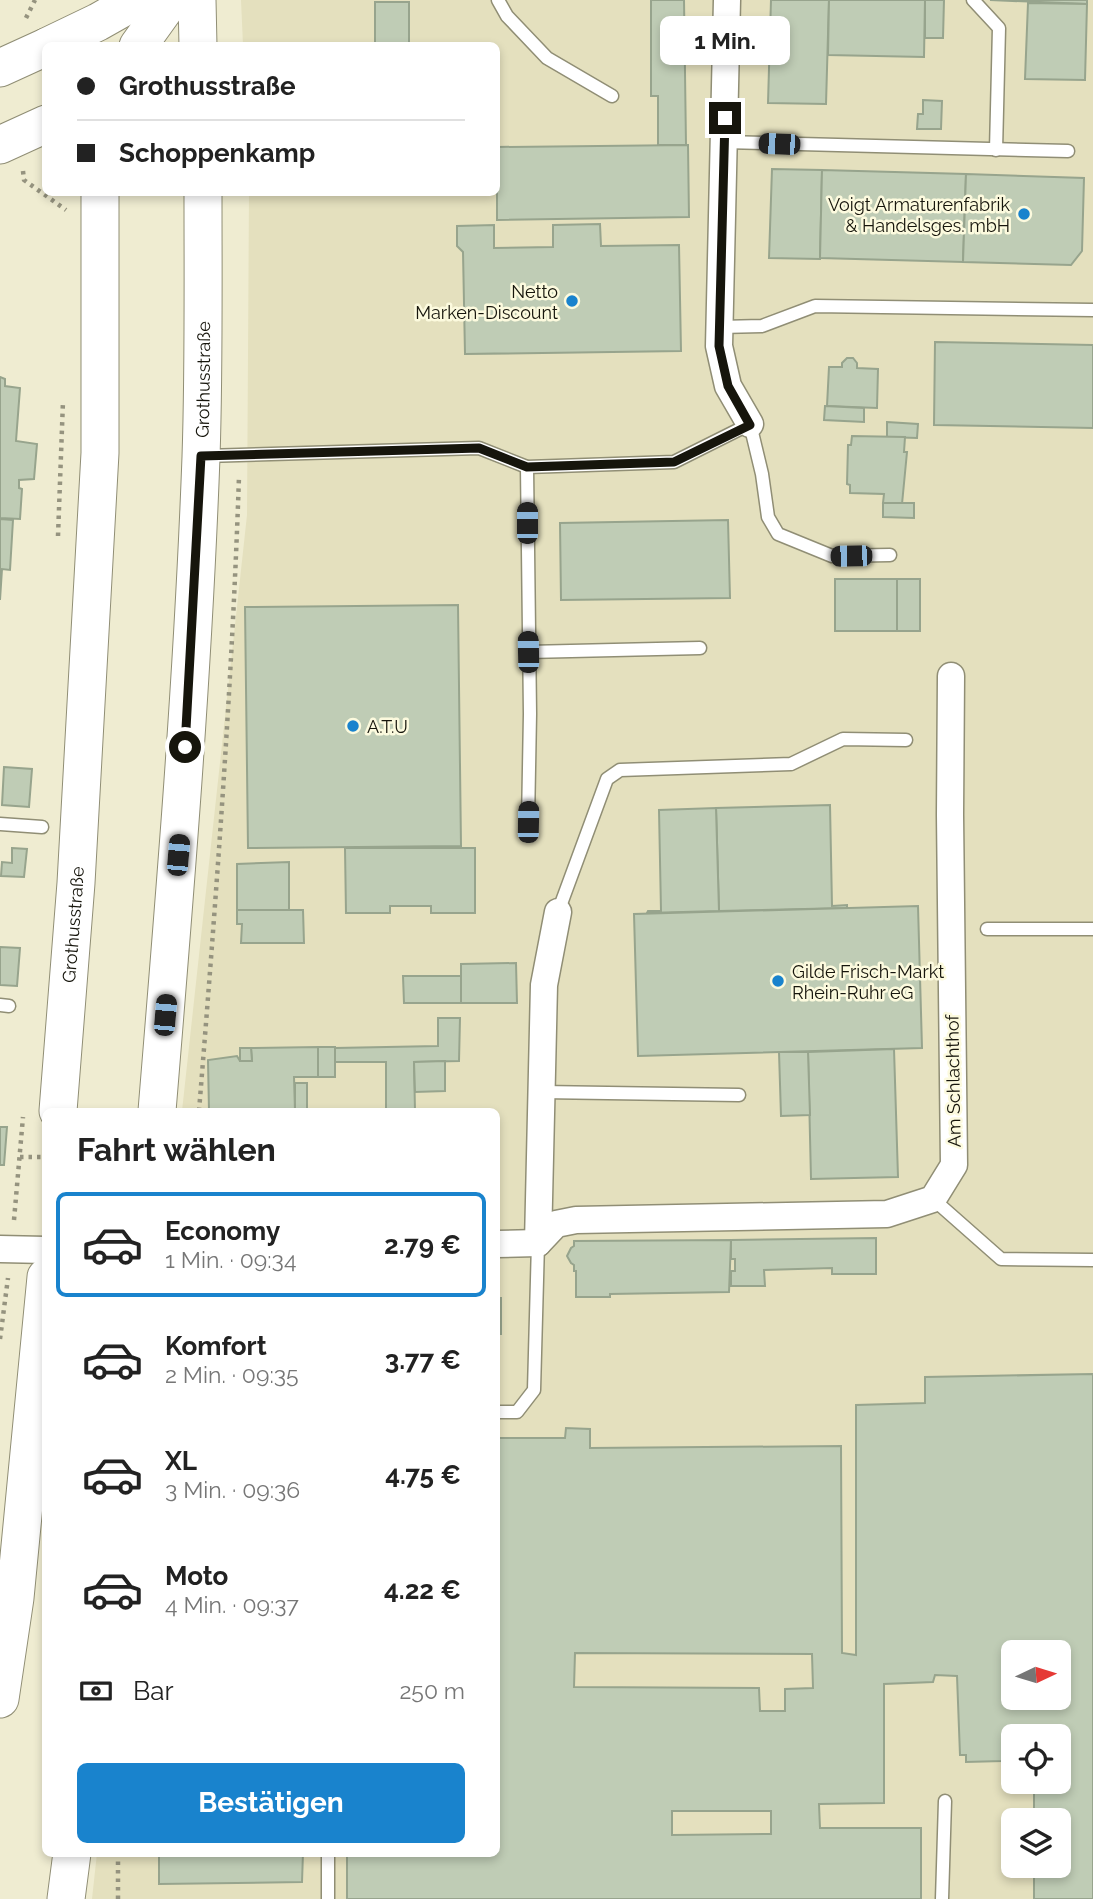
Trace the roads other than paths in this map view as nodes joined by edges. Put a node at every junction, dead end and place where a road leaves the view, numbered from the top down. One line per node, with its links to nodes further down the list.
1 (137, 0): 7 (main road)
2 (171, 0): 9 (main road)
3 (197, 0): 10 (main road)
4 (498, 0): 13 (lane)
5 (727, 0): 15 (street)
6 (973, 0): 16 (lane)
7 (98, 23): 8 (main road)
8 (56, 42)
9 (141, 42)
10 (198, 42)
11 (42, 48): 12 (main road)
12 (0, 68)
13 (612, 96)
14 (42, 127): 18 (main road)
15 (724, 142): 16 (lane); 22 (street)
16 (996, 150): 17 (lane)
17 (1068, 151)
18 (11, 154)
19 (100, 196): 40 (main road, Grothusstraße)
20 (203, 196): 24 (main road, Grothusstraße)
21 (1093, 310): 22 (lane)
22 (720, 327): 23 (street)
23 (750, 425): 25 (lane); 26 (lane)
24 (201, 456): 25 (lane); 39 (main road, Grothusstraße)
25 (527, 467): 28 (lane)
26 (890, 555)
27 (700, 648): 28 (lane)
28 (528, 652): 31 (lane)
29 (951, 676): 41 (street, Am Schlachthof)
30 (906, 740): 34 (lane)
31 (528, 822)
32 (0, 824): 33 (lane)
33 (42, 827)
34 (558, 912): 37 (street)
35 (987, 929): 36 (lane)
36 (1093, 929)
37 (542, 1092): 38 (lane); 42 (street)
38 (738, 1095)
39 (157, 1108)
40 (40, 1114)
41 (933, 1199): 42 (street); 46 (lane)
42 (538, 1243): 43 (street); 48 (lane)
43 (500, 1244)
44 (0, 1250): 45 (street)
45 (42, 1250)
46 (1093, 1260)
47 (42, 1318): 49 (main road)
48 (500, 1412)
49 (0, 1699)
50 (944, 1801): 55 (lane)
51 (71, 1857): 53 (main road)
52 (328, 1857): 54 (lane)
53 (66, 1899)
54 (328, 1899)
55 (942, 1899)

